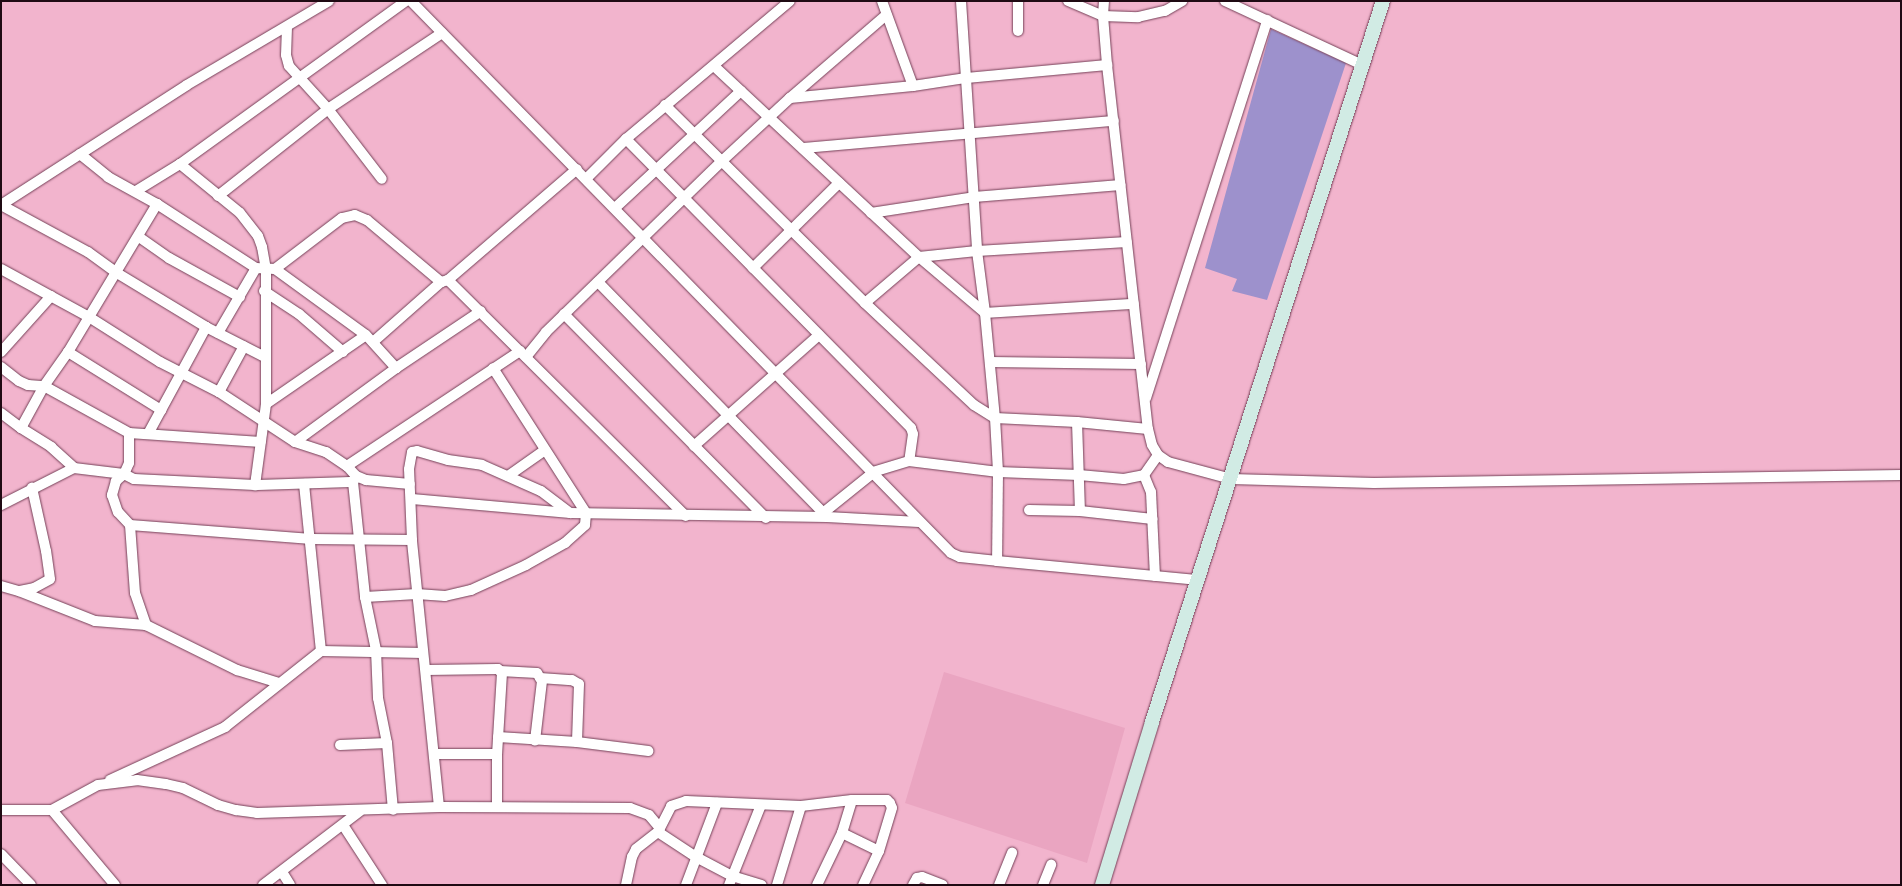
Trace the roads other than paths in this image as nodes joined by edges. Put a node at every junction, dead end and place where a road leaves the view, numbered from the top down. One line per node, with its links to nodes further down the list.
1 (329, 1): 16 (street)
2 (406, 1): 23 (street)
3 (412, 1): 18 (street)
4 (790, 1): 21 (street)
5 (882, 1): 13 (street)
6 (961, 1): 22 (street)
7 (1018, 1): 17 (street)
8 (1068, 1): 14 (street)
9 (1104, 1): 14 (street)
10 (1182, 1): 14 (street)
11 (1225, 1): 15 (street)
12 (1383, 1): 20 (street)
13 (886, 15): 24 (street); 26 (street)
14 (1103, 16): 19 (street)
15 (1268, 20): 20 (street); 92 (street)
16 (287, 27): 23 (street); 35 (street)
17 (1018, 31)
18 (442, 32): 28 (street); 38 (street)
19 (1107, 65): 22 (street); 30 (street)
20 (1362, 65): 120 (street)
21 (714, 66): 25 (street); 27 (street)
22 (966, 78): 24 (street); 31 (street)
23 (300, 79): 28 (street); 37 (street)
24 (913, 86): 26 (street)
25 (741, 91): 29 (street); 32 (street)
26 (790, 98): 29 (street)
27 (665, 105): 32 (street); 33 (street)
28 (328, 109): 40 (street); 45 (street)
29 (770, 116): 34 (street); 36 (street)
30 (1114, 121): 31 (street); 43 (street)
31 (970, 133): 34 (street); 46 (street)
32 (694, 134): 36 (street); 39 (street)
33 (626, 139): 39 (street); 41 (street)
34 (803, 148): 42 (street)
35 (80, 154): 44 (street); 49 (street)
36 (723, 160): 47 (street); 52 (street)
37 (180, 164): 44 (street); 45 (street)
38 (577, 168): 41 (street); 62 (street)
39 (656, 170): 47 (street); 50 (street)
40 (382, 179)
41 (586, 179): 50 (street)
42 (839, 183): 51 (street); 52 (street)
43 (1121, 186): 46 (street); 55 (street)
44 (136, 192): 48 (street)
45 (218, 196): 60 (street)
46 (974, 197): 51 (street); 56 (street)
47 (685, 199): 54 (street); 58 (street)
48 (157, 204): 53 (street); 60 (street)
49 (1, 205): 61 (street)
50 (614, 208): 54 (street)
51 (871, 213): 57 (street)
52 (792, 229): 58 (street); 67 (street)
53 (139, 237): 61 (street); 66 (street)
54 (644, 237): 63 (street); 89 (street)
55 (1127, 242): 56 (street); 68 (street)
56 (977, 251): 57 (street); 70 (street)
57 (919, 257): 67 (street); 70 (street)
58 (753, 268): 75 (street)
59 (1, 269): 65 (street)
60 (266, 269): 62 (street); 64 (street); 66 (street); 76 (street)
61 (117, 273): 72 (street); 73 (street)
62 (445, 281): 69 (street); 76 (street)
63 (598, 282): 71 (street); 96 (street)
64 (264, 291): 80 (street); 82 (street)
65 (50, 296): 72 (street); 78 (street)
66 (240, 297): 74 (street)
67 (865, 303): 97 (street)
68 (1134, 304): 70 (street); 84 (street)
69 (481, 311): 81 (street); 86 (street)
70 (985, 313): 83 (street)
71 (564, 314): 81 (street); 106 (street)
72 (89, 317): 79 (street); 88 (street)
73 (206, 327): 74 (street); 88 (street)
74 (218, 333): 77 (street)
75 (819, 335): 89 (street); 109 (street)
76 (370, 339): 80 (street); 86 (street)
77 (244, 346): 82 (street); 91 (street)
78 (1, 352)
79 (68, 352): 90 (street); 94 (street)
80 (343, 352): 93 (street)
81 (523, 354): 87 (street); 132 (street)
82 (265, 357): 93 (street)
83 (990, 362): 84 (street); 97 (street)
84 (1141, 364): 92 (street)
85 (1, 367): 90 (street)
86 (396, 368): 105 (street)
87 (493, 368): 107 (street); 110 (street)
88 (182, 373): 91 (street); 94 (street)
89 (776, 373): 96 (street); 112 (street)
90 (44, 386): 100 (street); 102 (street)
91 (219, 392): 99 (street)
92 (1145, 401): 101 (street)
93 (266, 404): 99 (street)
94 (161, 410): 103 (street)
95 (1, 413): 100 (street)
96 (729, 415): 106 (street); 131 (street)
97 (994, 418): 98 (street); 113 (street)
98 (1077, 422): 101 (street); 115 (street)
99 (265, 424): 104 (street); 105 (street)
100 (21, 428): 111 (street)
101 (1148, 429): 108 (street)
102 (129, 433): 103 (street); 114 (street)
103 (148, 434): 104 (street)
104 (261, 442): 123 (street)
105 (295, 442): 110 (street)
106 (694, 446): 133 (street)
107 (545, 450): 118 (street); 130 (street)
108 (1158, 455): 116 (street); 120 (street)
109 (909, 461): 112 (street); 113 (street)
110 (347, 466): 119 (street)
111 (74, 468): 114 (street); 124 (street)
112 (874, 472): 131 (street); 135 (street)
113 (998, 472): 115 (street); 140 (street)
114 (124, 474): 123 (street); 136 (street)
115 (1079, 475): 116 (street); 128 (street)
116 (1144, 475): 134 (street)
117 (1901, 475): 120 (street)
118 (508, 476): 122 (street); 129 (street)
119 (355, 479): 121 (street); 122 (street); 137 (street)
120 (1231, 479): 142 (street)
121 (304, 484): 123 (street); 138 (street)
122 (410, 484): 125 (street)
123 (255, 485)
124 (32, 488): 126 (street); 144 (street)
125 (412, 499): 129 (street); 139 (street)
126 (1, 505)
127 (1029, 510): 128 (street)
128 (1080, 511): 134 (street)
129 (570, 513): 130 (street)
130 (586, 513): 132 (street); 145 (street)
131 (825, 515): 133 (street); 135 (street)
132 (686, 516): 133 (street)
133 (766, 518)
134 (1153, 519): 141 (street)
135 (919, 522): 140 (street)
136 (130, 525): 138 (street); 147 (street)
137 (359, 538): 138 (street); 139 (street); 146 (street)
138 (311, 539): 149 (street)
139 (412, 540): 145 (street)
140 (996, 561): 141 (street)
141 (1155, 576): 142 (street)
142 (1199, 580): 199 (street)
143 (1, 586): 144 (street)
144 (19, 591): 147 (street)
145 (417, 594): 146 (street); 150 (street)
146 (365, 597): 148 (street)
147 (146, 625): 154 (street)
148 (376, 650): 149 (street); 150 (street); 158 (street)
149 (321, 651): 154 (street)
150 (423, 653): 151 (street)
151 (426, 670): 152 (street); 161 (street)
152 (500, 671): 153 (street); 155 (street)
153 (540, 678): 156 (street); 157 (street)
154 (279, 683): 163 (street)
155 (498, 737): 156 (street); 162 (street)
156 (535, 741): 157 (street)
157 (577, 742): 160 (street)
158 (386, 743): 159 (street); 172 (street)
159 (340, 745)
160 (648, 751)
161 (435, 754): 162 (street); 168 (street)
162 (497, 754): 169 (street)
163 (98, 786): 171 (street); 173 (street)
164 (852, 800): 167 (street); 176 (street); 177 (street)
165 (717, 803): 166 (street); 175 (street); 180 (street)
166 (761, 805): 167 (street); 183 (street)
167 (801, 806): 192 (street)
168 (440, 807): 169 (street); 172 (street)
169 (497, 807): 175 (street)
170 (1, 810): 171 (street)
171 (52, 810): 185 (street)
172 (393, 810): 173 (street)
173 (360, 811): 174 (street)
174 (343, 825): 182 (street); 188 (street)
175 (659, 830): 180 (street); 189 (street)
176 (842, 833): 177 (street); 193 (street)
177 (879, 851): 194 (street)
178 (1012, 852): 197 (street)
179 (1, 854): 184 (street)
180 (696, 857): 183 (street); 190 (street)
181 (1051, 865): 198 (street)
182 (282, 872): 186 (street); 187 (street)
183 (730, 880): 191 (street)
184 (32, 885)
185 (115, 885)
186 (263, 885)
187 (290, 885)
188 (382, 885)
189 (626, 885)
190 (686, 885)
191 (762, 885)
192 (777, 885)
193 (817, 885)
194 (863, 885)
195 (913, 885): 196 (street)
196 (943, 885)
197 (999, 885)
198 (1043, 885)
199 (1102, 885)

